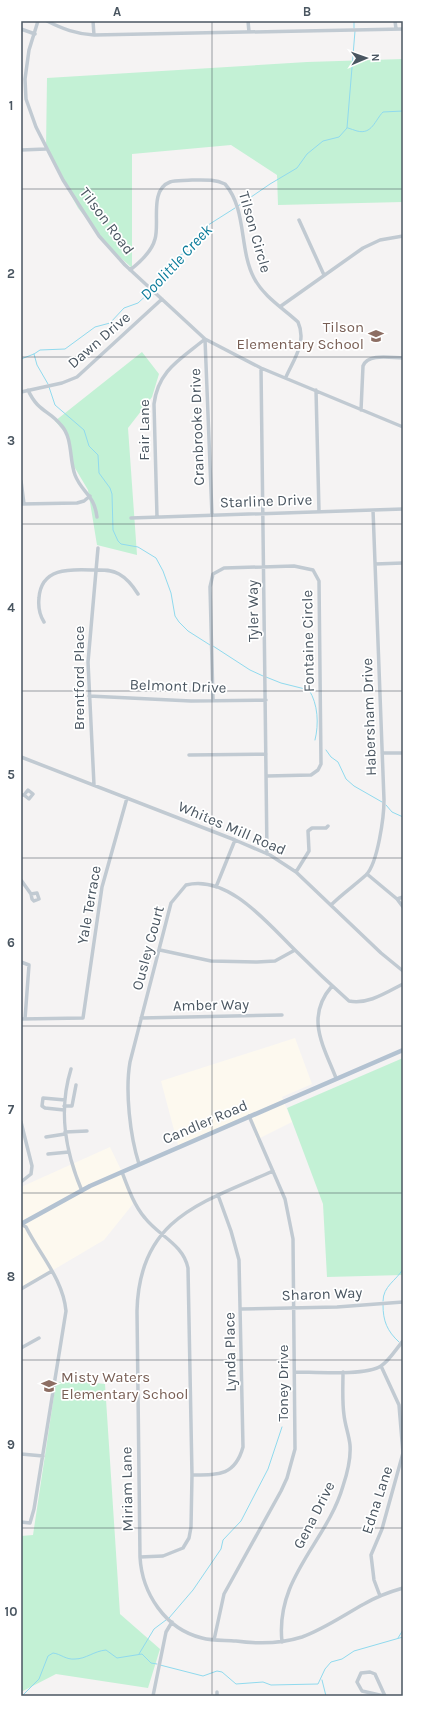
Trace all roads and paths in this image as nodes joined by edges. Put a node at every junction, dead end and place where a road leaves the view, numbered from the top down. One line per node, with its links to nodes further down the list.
1 (38, 21): 10 (street, Tilson Road)
2 (47, 21): 11 (street)
3 (93, 21): 11 (street)
4 (248, 21): 9 (street)
5 (395, 21): 7 (street)
6 (21, 29): 10 (street)
7 (396, 29): 8 (street); 9 (street)
8 (403, 29)
9 (249, 32): 11 (street)
10 (35, 34): 12 (street, Tilson Road)
11 (94, 35)
12 (23, 92): 13 (street, Tilson Road)
13 (46, 149): 14 (street); 17 (street, Tilson Road)
14 (21, 150)
15 (299, 220): 18 (street)
16 (403, 236): 18 (street)
17 (130, 270): 19 (street, Tilson Road); 20 (street, Tilson Circle)
18 (324, 275): 20 (street)
19 (162, 299): 21 (street, Tilson Road); 25 (street, Dawn Drive)
20 (281, 306): 24 (street, Tilson Circle)
21 (205, 339): 23 (street, Tilson Road); 37 (street, Cranbrooke Drive); 38 (street, Fair Lane)
22 (403, 358): 28 (street)
23 (261, 368): 24 (street, Tilson Road); 36 (street, Tyler Way)
24 (286, 377): 26 (street, Tilson Road)
25 (28, 390): 27 (street, Dawn Drive); 31 (street)
26 (316, 390): 28 (street, Tilson Road); 35 (street)
27 (21, 392)
28 (361, 410): 29 (street, Tilson Road)
29 (403, 427)
30 (21, 481): 32 (street)
31 (90, 496): 32 (street); 39 (street)
32 (22, 504)
33 (403, 509): 34 (street, Starline Drive)
34 (372, 510): 35 (street, Starline Drive); 43 (street, Habersham Drive)
35 (318, 512): 36 (street, Starline Drive)
36 (264, 514): 37 (street, Starline Drive); 44 (street, Tyler Way)
37 (212, 515): 38 (street, Starline Drive)
38 (157, 517): 40 (street, Starline Drive)
39 (97, 518)
40 (130, 518)
41 (98, 548): 45 (street, Brentford Place)
42 (403, 563): 43 (street)
43 (375, 564): 51 (street, Habersham Drive)
44 (264, 566): 49 (street, Fontaine Circle); 50 (street, Tyler Way); 56 (street, Fontaine Circle)
45 (96, 570): 46 (street); 47 (street); 48 (street, Brentford Place)
46 (138, 594)
47 (44, 622)
48 (88, 696): 49 (street, Belmont Drive); 57 (street, Brentford Place)
49 (213, 700): 50 (street, Belmont Drive)
50 (266, 700): 53 (street, Tyler Way)
51 (382, 753): 52 (street); 63 (street, Habersham Drive)
52 (403, 753)
53 (266, 754): 54 (street); 56 (street, Tyler Way)
54 (188, 755)
55 (21, 757): 57 (street, Whites Mill Road)
56 (267, 776): 61 (street, Tyler Way)
57 (94, 785): 58 (street, Whites Mill Road)
58 (127, 798): 60 (street, Whites Mill Road); 79 (street, Yale Terrace)
59 (328, 826): 62 (street)
60 (236, 840): 61 (street, Whites Mill Road); 65 (street)
61 (267, 854): 62 (street, Whites Mill Road)
62 (296, 872): 69 (street, Whites Mill Road)
63 (367, 874): 68 (street); 69 (street, Habersham Drive)
64 (21, 880): 66 (street)
65 (216, 887): 71 (street, Ousley Court); 72 (street, Ousley Court)
66 (31, 894)
67 (403, 897): 68 (street)
68 (397, 899): 70 (street)
69 (331, 905): 74 (street, Whites Mill Road)
70 (403, 907)
71 (160, 950): 72 (street); 78 (street, Ousley Court)
72 (295, 950): 76 (street, Ousley Court)
73 (21, 962): 79 (street)
74 (403, 971)
75 (403, 984): 76 (street, Ousley Court)
76 (332, 986): 82 (street)
77 (282, 1015): 78 (street, Amber Way)
78 (141, 1018): 93 (street, Ousley Court)
79 (23, 1019)
80 (403, 1050): 82 (main road, Candler Road)
81 (71, 1069): 84 (street)
82 (336, 1078): 86 (main road, Candler Road)
83 (76, 1085): 85 (street)
84 (65, 1100): 85 (street); 85 (street)
85 (64, 1108): 89 (street)
86 (249, 1116): 93 (main road, Candler Road); 94 (street, Toney Drive)
87 (21, 1122): 96 (street)
88 (87, 1131): 89 (street)
89 (65, 1133): 90 (street); 91 (street)
90 (46, 1137)
91 (69, 1152): 92 (street); 97 (street)
92 (48, 1154)
93 (139, 1164): 95 (main road, Candler Road)
94 (273, 1170): 98 (street, Miriam Lane); 104 (street, Toney Drive)
95 (122, 1172): 97 (main road, Candler Road); 100 (street)
96 (21, 1182)
97 (82, 1191): 99 (main road, Candler Road)
98 (218, 1195): 100 (street, Miriam Lane); 105 (street, Lynda Place)
99 (21, 1224): 101 (street)
100 (161, 1234): 114 (street); 116 (street, Miriam Lane)
101 (52, 1271): 102 (street); 113 (street)
102 (21, 1289)
103 (403, 1302): 104 (street, Sharon Way)
104 (294, 1307): 105 (street, Sharon Way); 110 (street, Toney Drive)
105 (241, 1308): 114 (street, Lynda Place)
106 (39, 1338): 108 (street)
107 (403, 1341): 109 (street)
108 (21, 1348)
109 (381, 1366): 111 (street); 118 (street, Edna Lane)
110 (295, 1372): 111 (street); 120 (street, Toney Drive)
111 (342, 1372): 121 (street, Gena Drive)
112 (21, 1454): 113 (street)
113 (43, 1456): 115 (street)
114 (192, 1475): 116 (street)
115 (21, 1522)
116 (140, 1557): 119 (street, Miriam Lane)
117 (403, 1588): 118 (street, Miriam Lane)
118 (380, 1596): 121 (street, Miriam Lane)
119 (172, 1622): 120 (street, Miriam Lane); 122 (street)
120 (214, 1640): 121 (street, Miriam Lane)
121 (282, 1642)
122 (153, 1696)
123 (384, 1696): 123 (street)

